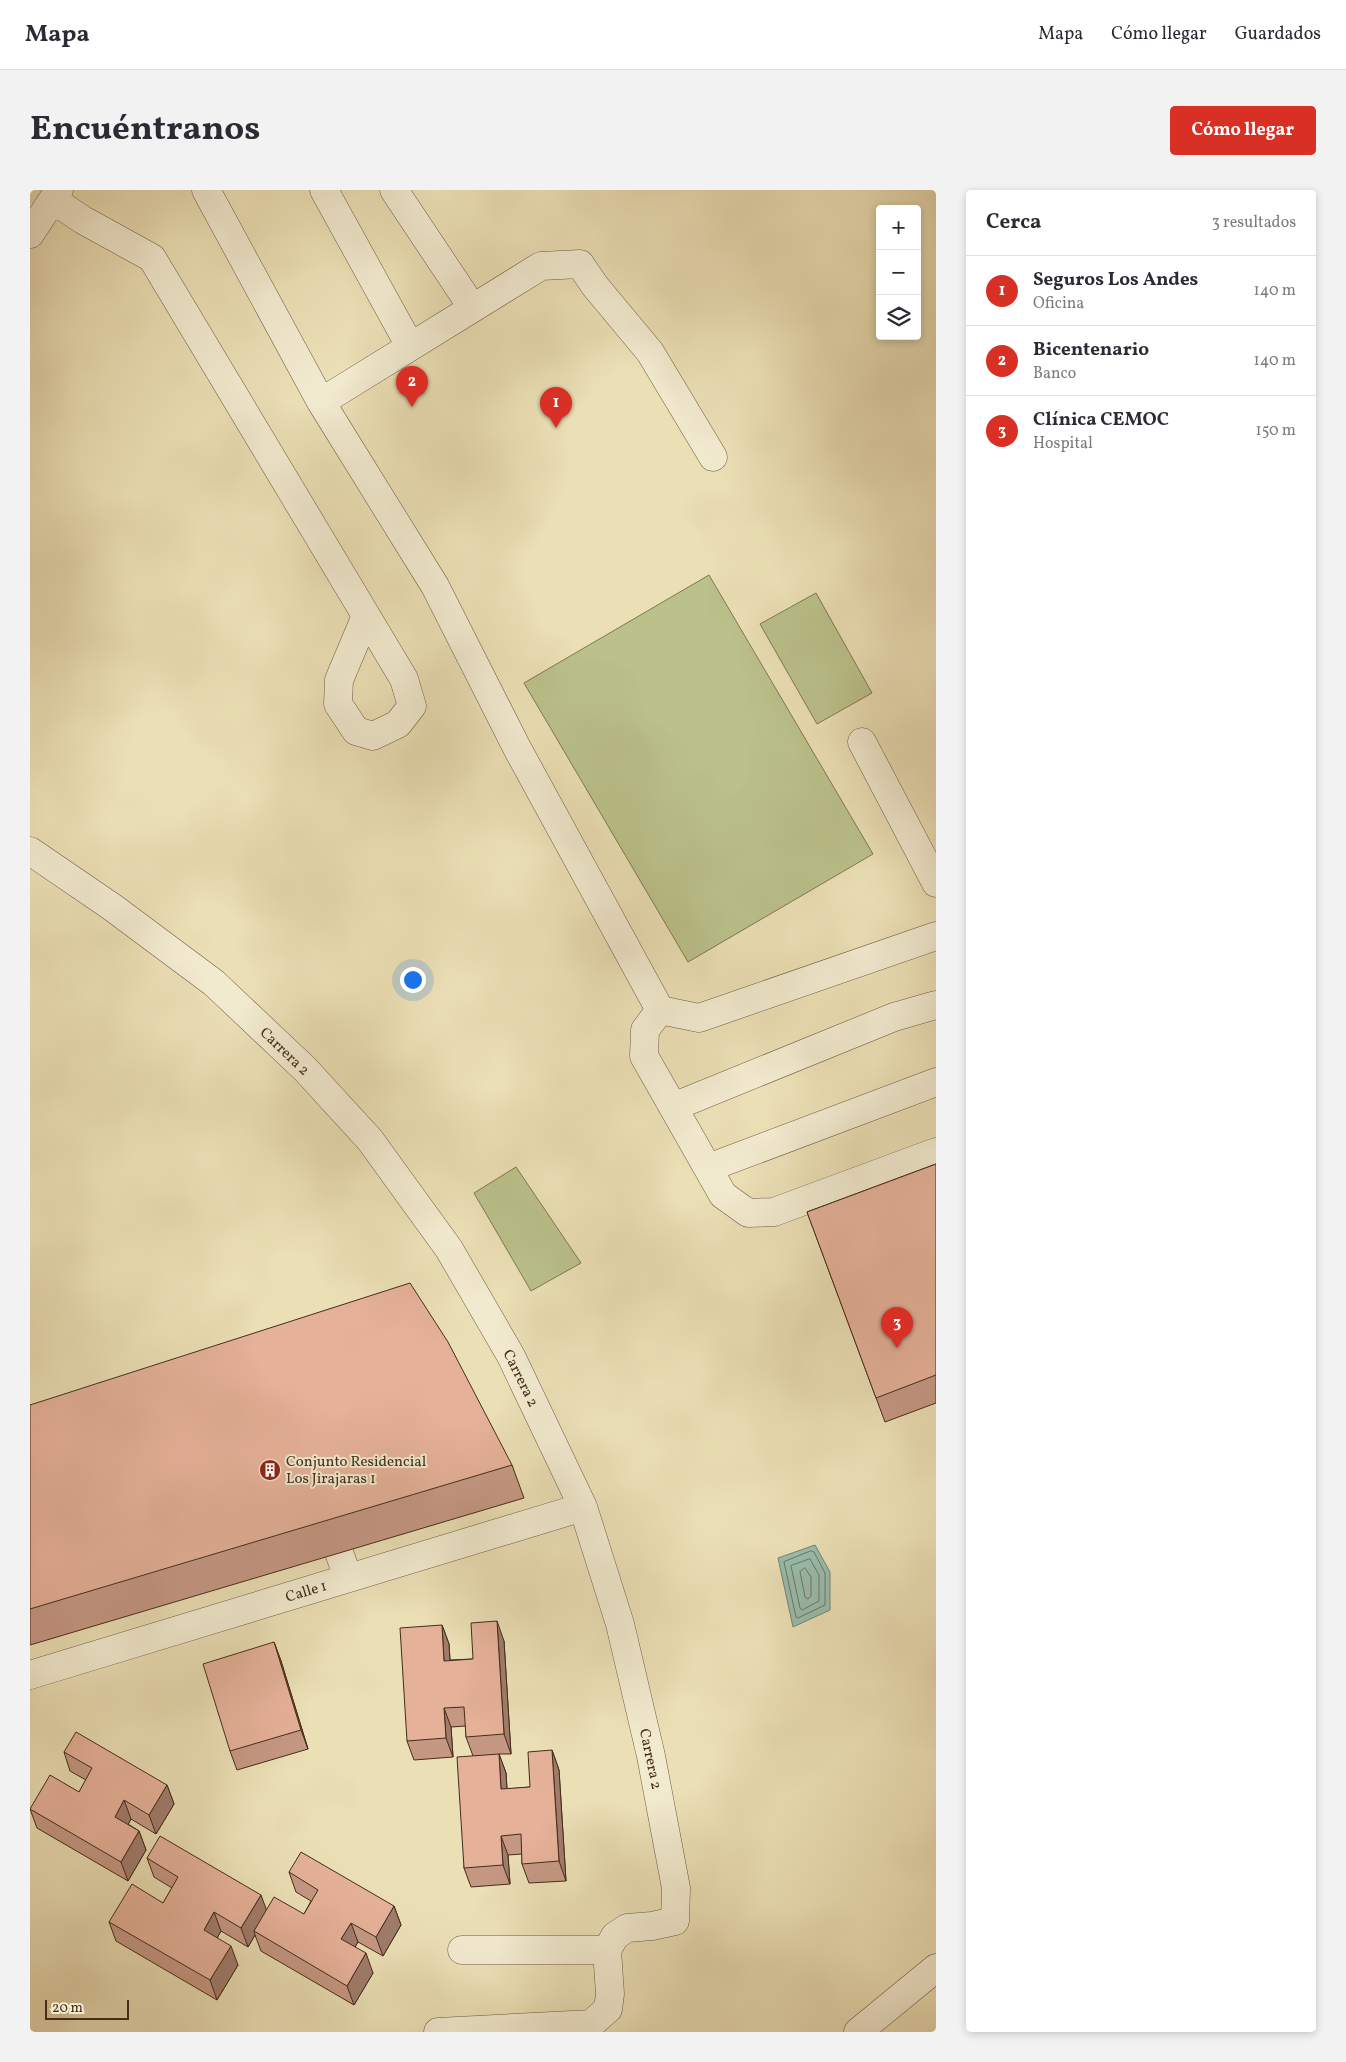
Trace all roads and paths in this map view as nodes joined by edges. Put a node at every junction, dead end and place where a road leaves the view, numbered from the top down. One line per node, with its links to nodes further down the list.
1 (206, 190): 8 (street)
2 (324, 190): 7 (street)
3 (394, 190): 6 (street)
4 (56, 195): 5 (street); 10 (street)
5 (30, 234)
6 (472, 308): 7 (street); 9 (street)
7 (410, 346): 8 (street)
8 (321, 402): 16 (street)
9 (713, 457)
10 (366, 616)
11 (862, 742): 13 (street)
12 (30, 852): 22 (street, Carrera 2)
13 (936, 883)
14 (936, 936): 16 (street)
15 (936, 1005): 18 (street)
16 (660, 1010): 18 (street)
17 (936, 1082): 20 (street)
18 (673, 1107): 20 (street)
19 (936, 1152): 20 (street)
20 (708, 1168)
21 (317, 1492): 23 (street)
22 (583, 1507): 23 (street, Calle 1); 26 (street, Carrera 2)
23 (348, 1578): 24 (street, Calle 1)
24 (30, 1674)
25 (462, 1950): 26 (street)
26 (607, 1950): 28 (street)
27 (936, 1968): 29 (street)
28 (438, 2032)
29 (858, 2032)

